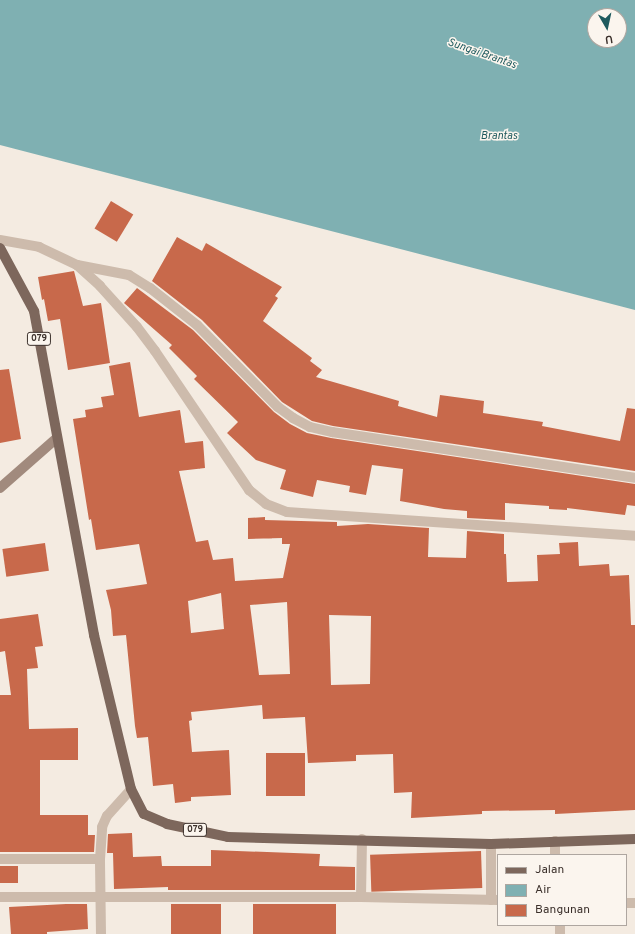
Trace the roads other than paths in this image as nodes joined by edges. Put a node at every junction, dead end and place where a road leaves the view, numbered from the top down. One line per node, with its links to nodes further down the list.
1 (0, 240): 3 (street)
2 (0, 248): 4 (main road, 079)
3 (77, 265): 5 (street); 7 (street)
4 (57, 438): 6 (main road); 8 (main road, 079)
5 (635, 478)
6 (0, 488)
7 (635, 536)
8 (131, 790): 9 (main road, 079); 15 (street)
9 (362, 839): 12 (main road, 079); 18 (street)
10 (635, 839): 11 (main road, 079)
11 (554, 841): 12 (main road, 079); 13 (street)
12 (491, 844): 19 (street)
13 (555, 854)
14 (0, 859): 15 (street)
15 (100, 859): 17 (street)
16 (0, 897): 17 (street)
17 (100, 897): 18 (street); 20 (street)
18 (362, 897): 19 (street)
19 (495, 900)
20 (101, 934)

